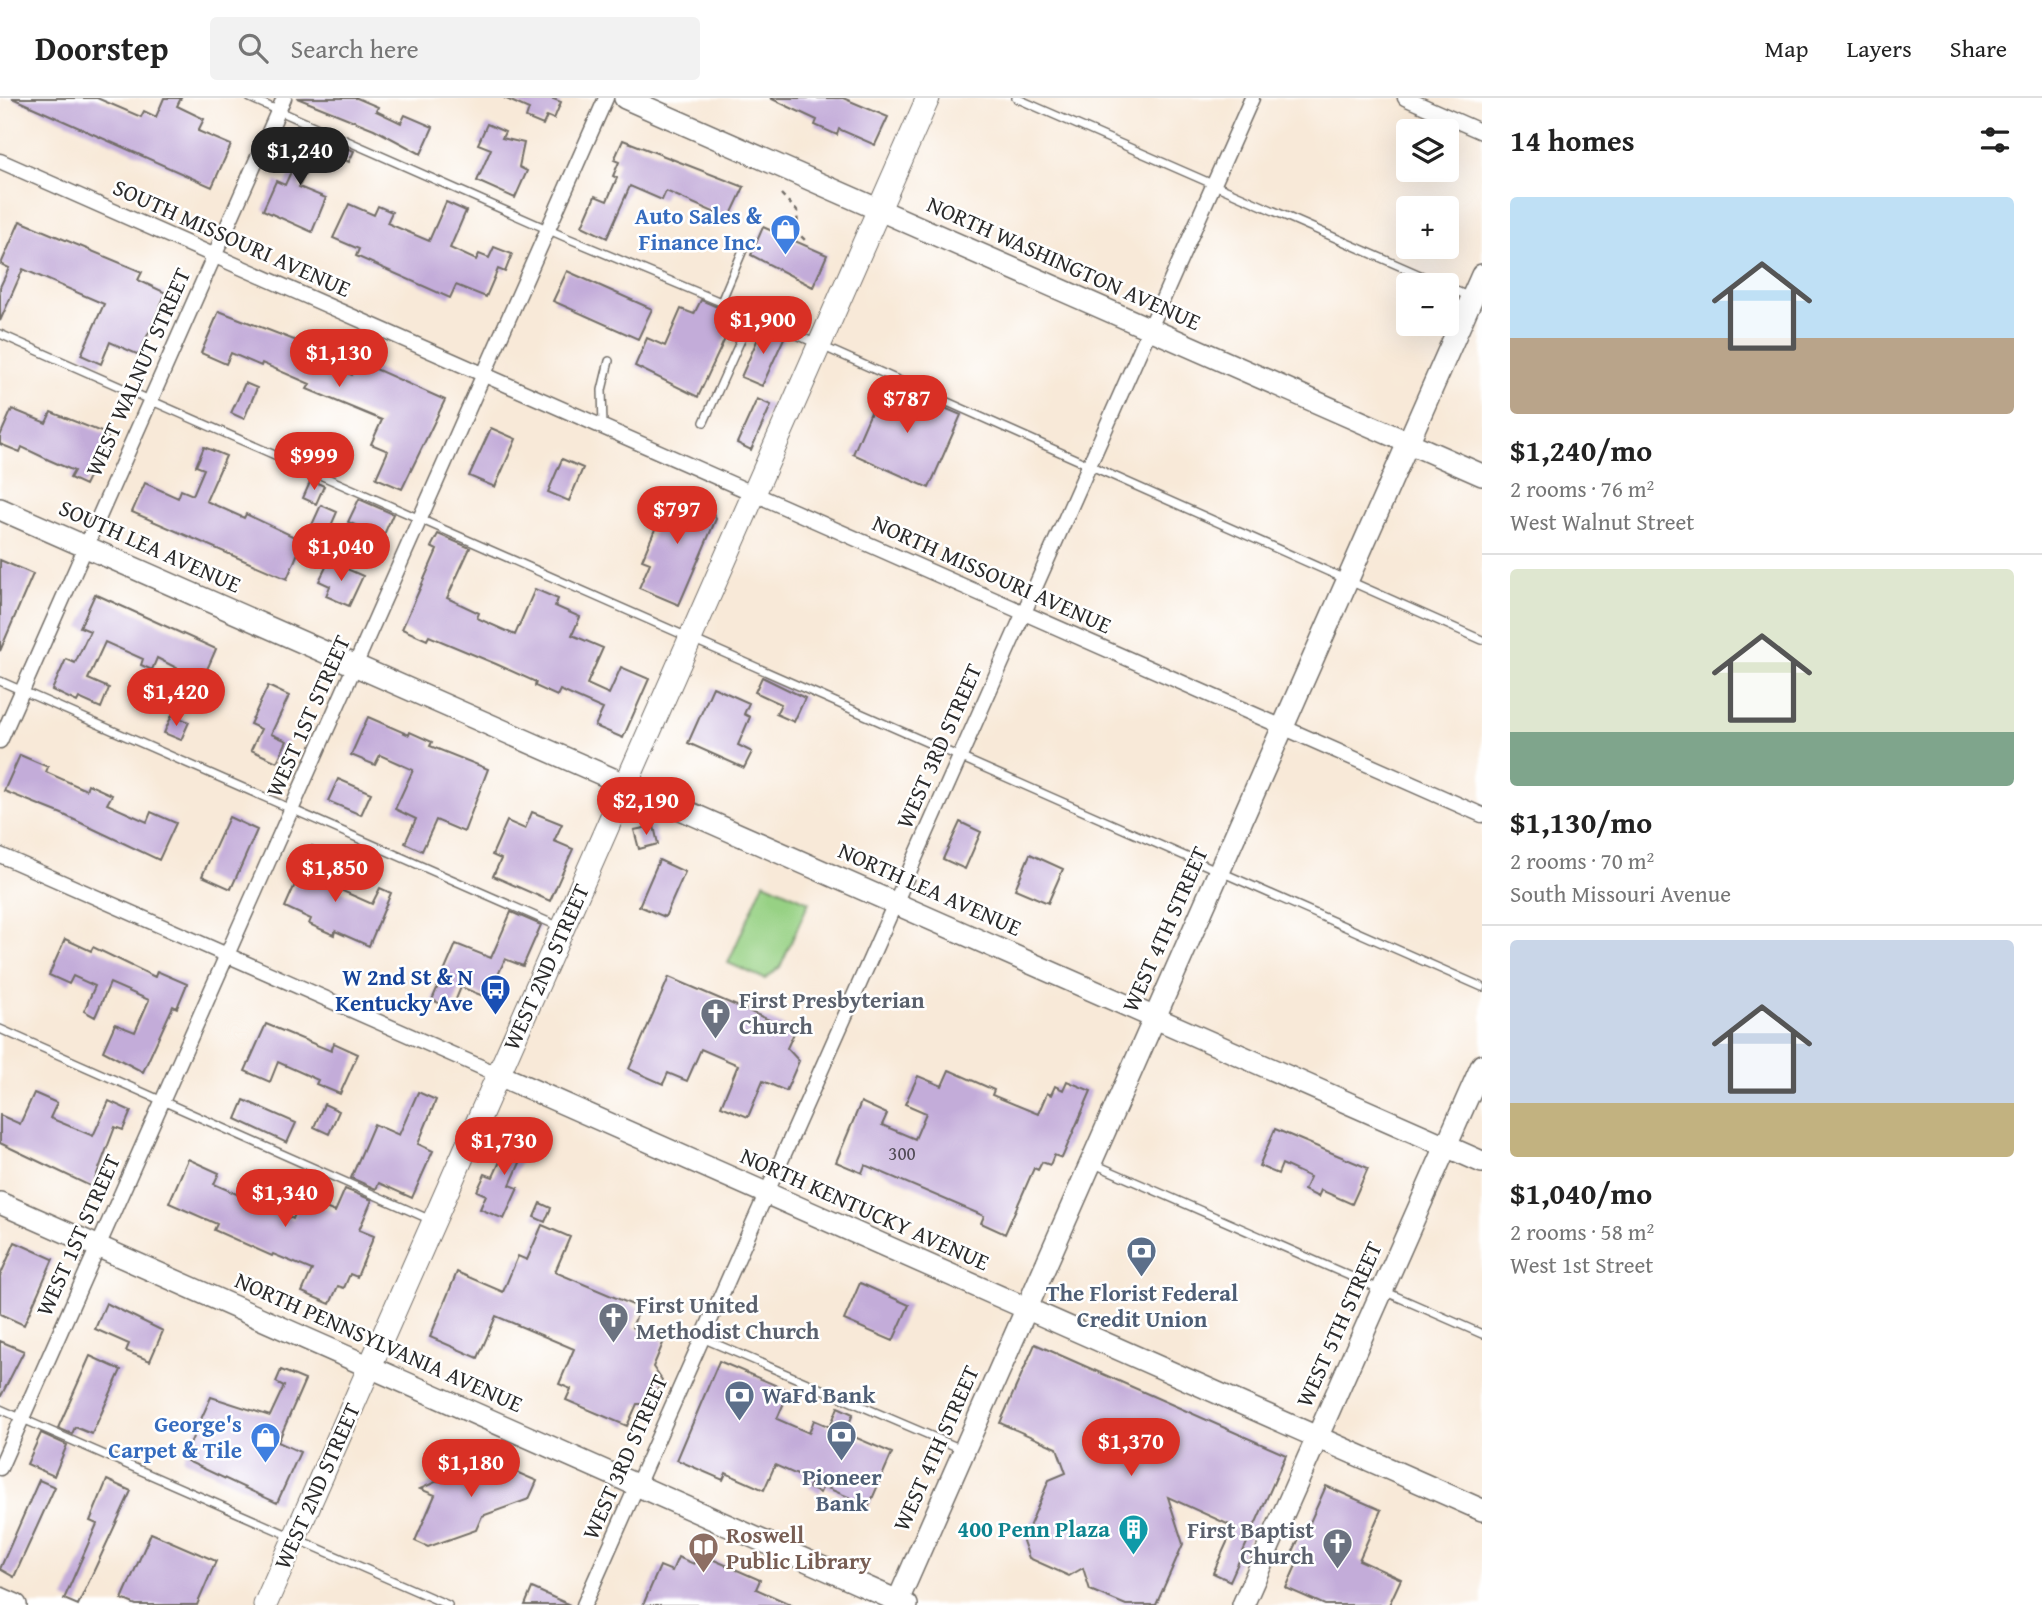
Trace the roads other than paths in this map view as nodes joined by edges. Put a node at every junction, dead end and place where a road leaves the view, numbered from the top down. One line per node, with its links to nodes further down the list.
1 (250, 98): 8 (lane)
2 (606, 98): 13 (street, WEST 1ST STREET)
3 (625, 98): 12 (street, NORTH WASHINGTON AVENUE)
4 (928, 98): 12 (main road, WEST 2ND STREET)
5 (1016, 98): 11 (lane)
6 (1252, 98): 11 (street, WEST 3RD STREET)
7 (1405, 98): 9 (street)
8 (282, 104): 13 (lane); 15 (street, WEST WALNUT STREET)
9 (1482, 132)
10 (0, 161): 15 (street, SOUTH MISSOURI AVENUE)
11 (1213, 184): 16 (lane); 22 (street, WEST 3RD STREET)
12 (878, 210): 22 (street, NORTH WASHINGTON AVENUE); 24 (main road, WEST 2ND STREET)
13 (548, 230): 20 (lane); 26 (street, WEST 1ST STREET)
14 (744, 250): 20 (lane)
15 (215, 255): 26 (street, SOUTH MISSOURI AVENUE); 27 (street, WEST WALNUT STREET)
16 (1415, 273)
17 (1482, 275): 19 (street, WEST 4TH STREET)
18 (1459, 292): 19 (lane)
19 (1472, 298): 30 (street, WEST 4TH STREET)
20 (721, 303): 21 (lane)
21 (752, 315): 24 (lane); 28 (lane)
22 (1149, 328): 30 (street, NORTH WASHINGTON AVENUE); 31 (street, WEST 3RD STREET)
23 (0, 334): 27 (lane)
24 (819, 345): 31 (lane); 33 (main road, WEST 2ND STREET)
25 (609, 361): 29 (lane)
26 (484, 374): 29 (street, NORTH MISSOURI AVENUE); 35 (street, WEST 1ST STREET)
27 (151, 400): 35 (lane); 36 (street, WEST WALNUT STREET)
28 (704, 422)
29 (603, 427): 33 (street, NORTH MISSOURI AVENUE)
30 (1409, 442): 32 (street, NORTH WASHINGTON AVENUE); 37 (street, WEST 4TH STREET)
31 (1088, 467): 37 (lane); 38 (street, WEST 3RD STREET)
32 (1482, 475)
33 (754, 494): 38 (street, NORTH MISSOURI AVENUE); 39 (main road, WEST 2ND STREET)
34 (0, 509): 36 (street, SOUTH LEA AVENUE)
35 (420, 519): 39 (lane); 41 (street, WEST 1ST STREET)
36 (86, 547): 41 (street, SOUTH LEA AVENUE); 43 (street, WEST WALNUT STREET)
37 (1347, 581): 40 (lane); 44 (street, WEST 4TH STREET)
38 (1023, 612): 44 (street, NORTH MISSOURI AVENUE); 46 (street, WEST 3RD STREET)
39 (691, 639): 46 (lane); 47 (main road, WEST 2ND STREET)
40 (1482, 640)
41 (355, 665): 47 (street, NORTH LEA AVENUE); 48 (street, WEST 1ST STREET)
42 (0, 681): 43 (lane)
43 (22, 691): 45 (street, WEST WALNUT STREET); 48 (lane)
44 (1283, 726): 49 (street, NORTH MISSOURI AVENUE); 51 (street, WEST 4TH STREET)
45 (0, 741)
46 (959, 757): 51 (lane); 52 (street, WEST 3RD STREET)
47 (627, 784): 52 (street, NORTH LEA AVENUE); 53 (main road, WEST 2ND STREET)
48 (291, 810): 53 (lane); 54 (street, WEST 1ST STREET)
49 (1482, 815)
50 (0, 855): 54 (street, NORTH KENTUCKY AVENUE)
51 (1219, 872): 55 (lane); 56 (street, WEST 4TH STREET)
52 (895, 902): 56 (street, NORTH LEA AVENUE); 64 (street, WEST 3RD STREET)
53 (563, 929): 59 (main road, WEST 2ND STREET)
54 (226, 956): 59 (street, NORTH KENTUCKY AVENUE); 60 (street, WEST 1ST STREET)
55 (1482, 987)
56 (1154, 1018): 61 (street, NORTH LEA AVENUE); 63 (street, WEST 4TH STREET)
57 (0, 1029): 60 (lane)
58 (1482, 1065): 61 (street, WEST 5TH STREET)
59 (499, 1075): 64 (street, NORTH KENTUCKY AVENUE); 66 (main road, WEST 2ND STREET)
60 (163, 1101): 66 (lane); 67 (street, WEST 1ST STREET)
61 (1446, 1146): 62 (street, NORTH LEA AVENUE); 68 (street, WEST 5TH STREET)
62 (1482, 1162)
63 (1091, 1163): 68 (lane); 69 (street, WEST 4TH STREET)
64 (765, 1193): 69 (street, NORTH KENTUCKY AVENUE); 71 (street, WEST 3RD STREET)
65 (0, 1203): 67 (street, NORTH PENNSYLVANIA AVENUE)
66 (434, 1221): 72 (main road, WEST 2ND STREET)
67 (98, 1246): 72 (street, NORTH PENNSYLVANIA AVENUE); 74 (street, WEST 1ST STREET)
68 (1382, 1290): 70 (lane); 75 (street, WEST 5TH STREET)
69 (1026, 1309): 75 (street, NORTH KENTUCKY AVENUE); 76 (street, WEST 4TH STREET)
70 (1482, 1335)
71 (702, 1338): 76 (lane); 78 (street, WEST 3RD STREET)
72 (370, 1365): 78 (street, NORTH PENNSYLVANIA AVENUE); 80 (main road, WEST 2ND STREET)
73 (0, 1409): 74 (lane)
74 (22, 1418): 77 (street, WEST 1ST STREET); 80 (lane)
75 (1317, 1437): 79 (street, NORTH KENTUCKY AVENUE); 87 (street, WEST 5TH STREET)
76 (964, 1450): 82 (street, WEST 4TH STREET)
77 (0, 1468)
78 (637, 1486): 82 (street, NORTH PENNSYLVANIA AVENUE); 86 (street, WEST 3RD STREET)
79 (1482, 1510)
80 (294, 1537): 84 (main road, WEST 2ND STREET); 85 (lane)
81 (0, 1598): 83 (street)
82 (900, 1604)
83 (16, 1605)
84 (265, 1605)
85 (448, 1605)
86 (584, 1605)
87 (1243, 1605)

